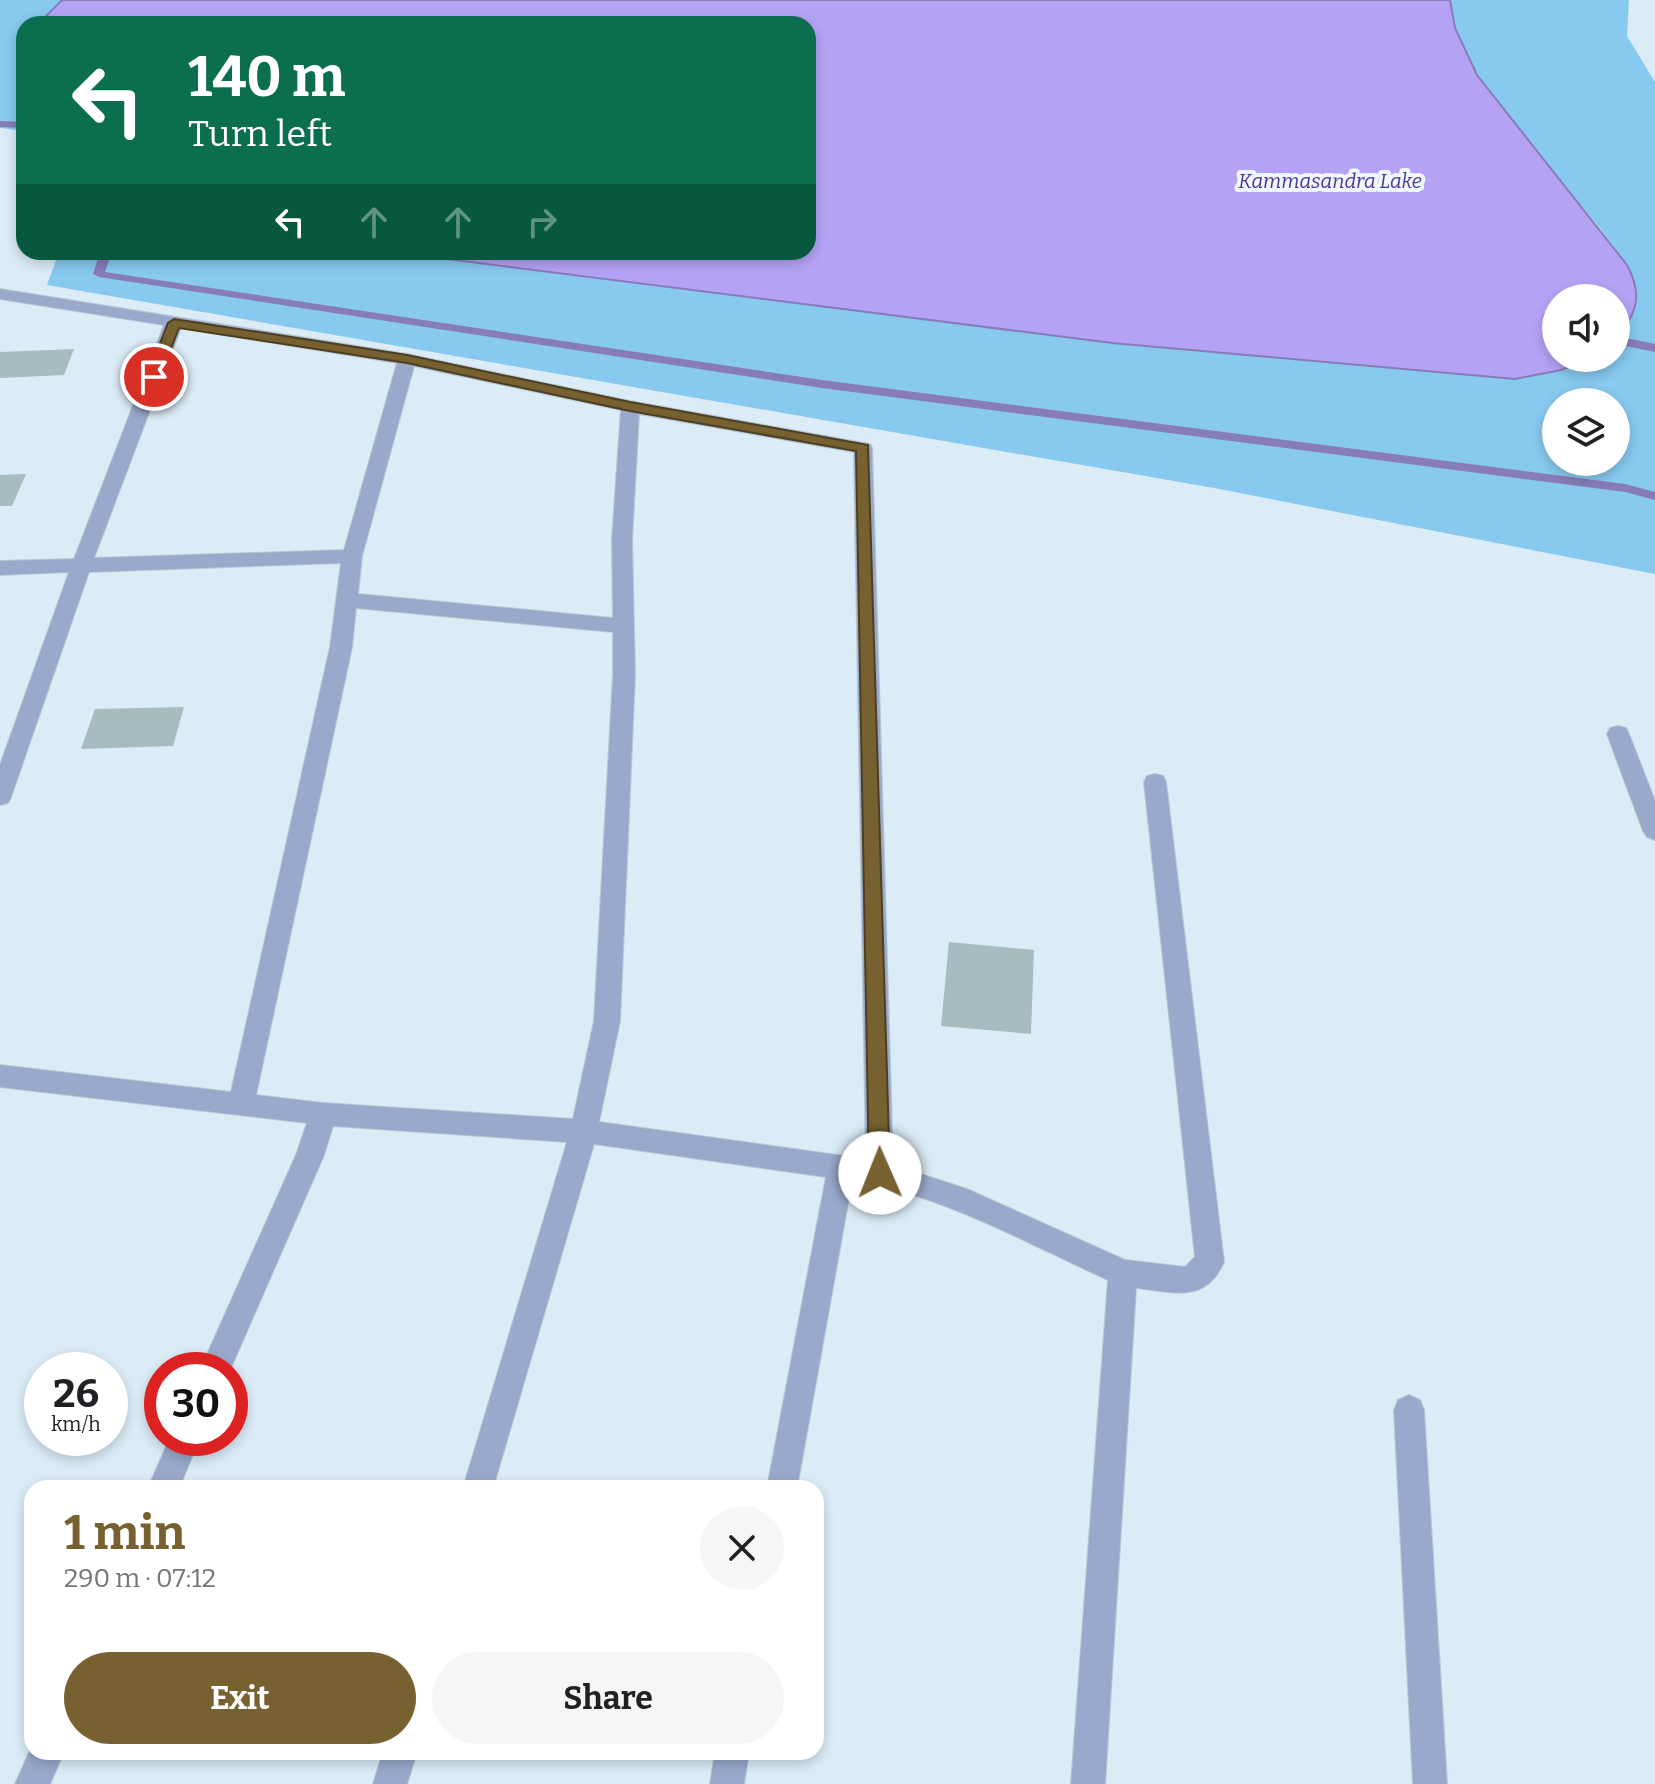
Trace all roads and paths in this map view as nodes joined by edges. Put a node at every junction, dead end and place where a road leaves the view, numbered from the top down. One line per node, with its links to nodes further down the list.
1 (0, 294): 2 (street)
2 (174, 323): 3 (street); 6 (street)
3 (407, 359): 4 (street); 5 (street)
4 (630, 407): 9 (street); 19 (street)
5 (352, 556): 6 (street); 8 (street)
6 (81, 566): 7 (street); 12 (street)
7 (0, 568)
8 (346, 600): 9 (street); 15 (street)
9 (624, 626): 17 (street)
10 (1618, 734): 13 (street)
11 (1155, 782): 20 (street)
12 (0, 797)
13 (1655, 831)
14 (0, 1076): 15 (street)
15 (241, 1105): 16 (street)
16 (323, 1114): 17 (street); 21 (street)
17 (584, 1131): 18 (street); 25 (street)
18 (841, 1169): 19 (street); 26 (street)
19 (880, 1173): 20 (street)
20 (1123, 1273): 33 (street)
21 (223, 1352)
22 (1409, 1410): 34 (street)
23 (177, 1456): 24 (street)
24 (167, 1480)
25 (480, 1480)
26 (783, 1480)
27 (43, 1760): 30 (street)
28 (398, 1760): 31 (street)
29 (731, 1760): 32 (street)
30 (32, 1784)
31 (390, 1784)
32 (727, 1784)
33 (1088, 1784)
34 (1430, 1784)

